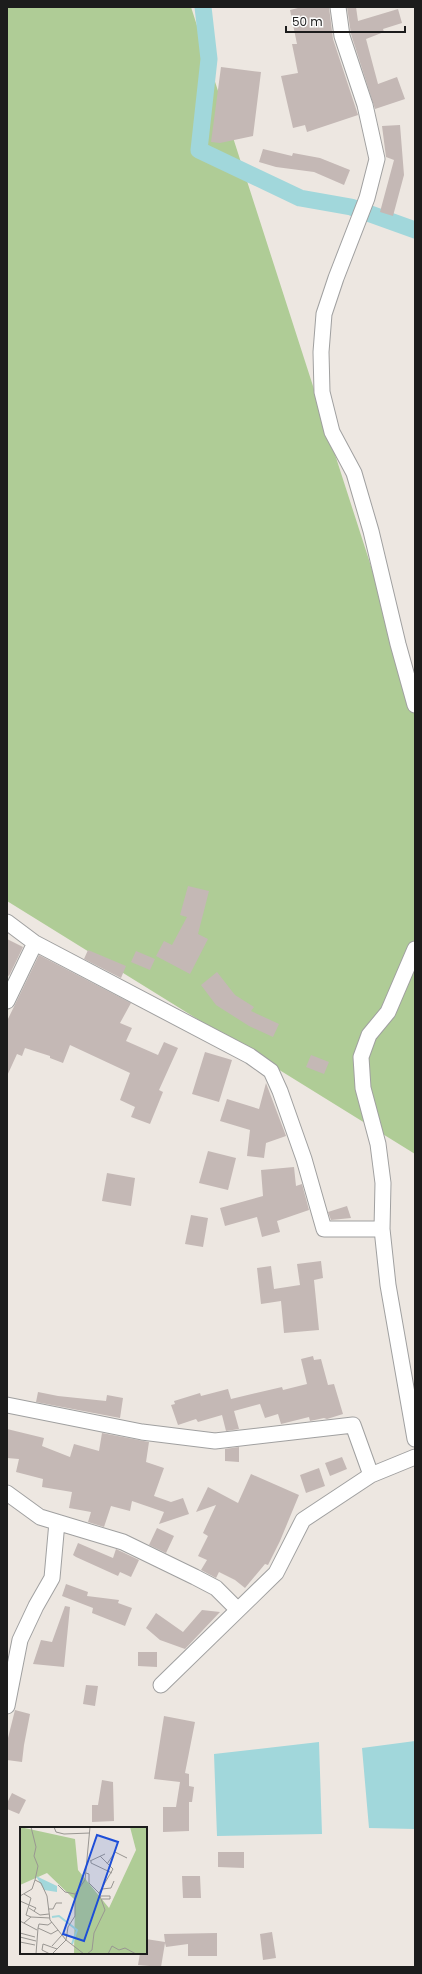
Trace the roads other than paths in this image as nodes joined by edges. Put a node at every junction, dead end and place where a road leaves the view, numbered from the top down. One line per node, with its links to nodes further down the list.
1 (338, 7): 2 (street)
2 (415, 705)
3 (7, 922): 4 (street)
4 (35, 944): 6 (street); 7 (street)
5 (415, 950): 7 (street)
6 (7, 1001)
7 (382, 1229): 9 (street)
8 (7, 1406): 11 (street)
9 (415, 1439)
10 (415, 1457): 11 (street)
11 (371, 1475): 14 (street)
12 (7, 1493): 13 (street)
13 (57, 1522): 14 (street); 16 (street)
14 (238, 1610): 15 (street)
15 (161, 1685)
16 (7, 1706)

